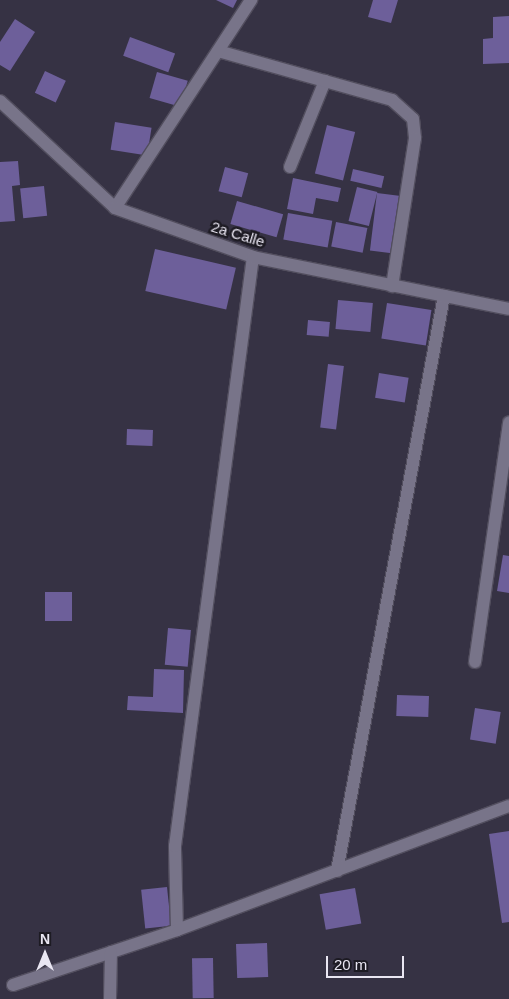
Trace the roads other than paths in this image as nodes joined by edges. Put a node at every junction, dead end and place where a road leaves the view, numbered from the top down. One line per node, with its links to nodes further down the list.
1 (251, 0): 2 (street)
2 (218, 51): 3 (street); 6 (street)
3 (325, 80): 5 (street); 8 (street)
4 (0, 101): 6 (street, 2a Calle)
5 (290, 166)
6 (115, 208): 7 (street, 2a Calle)
7 (253, 257): 8 (street, 2a Calle); 15 (street)
8 (392, 286): 9 (street, 2a Calle)
9 (444, 296): 10 (street, 2a Calle); 14 (street)
10 (509, 309)
11 (509, 422): 12 (street)
12 (475, 662)
13 (509, 806): 14 (street)
14 (337, 871): 15 (street)
15 (177, 930): 16 (street)
16 (111, 952): 17 (street); 18 (street)
17 (13, 985)
18 (110, 999)

